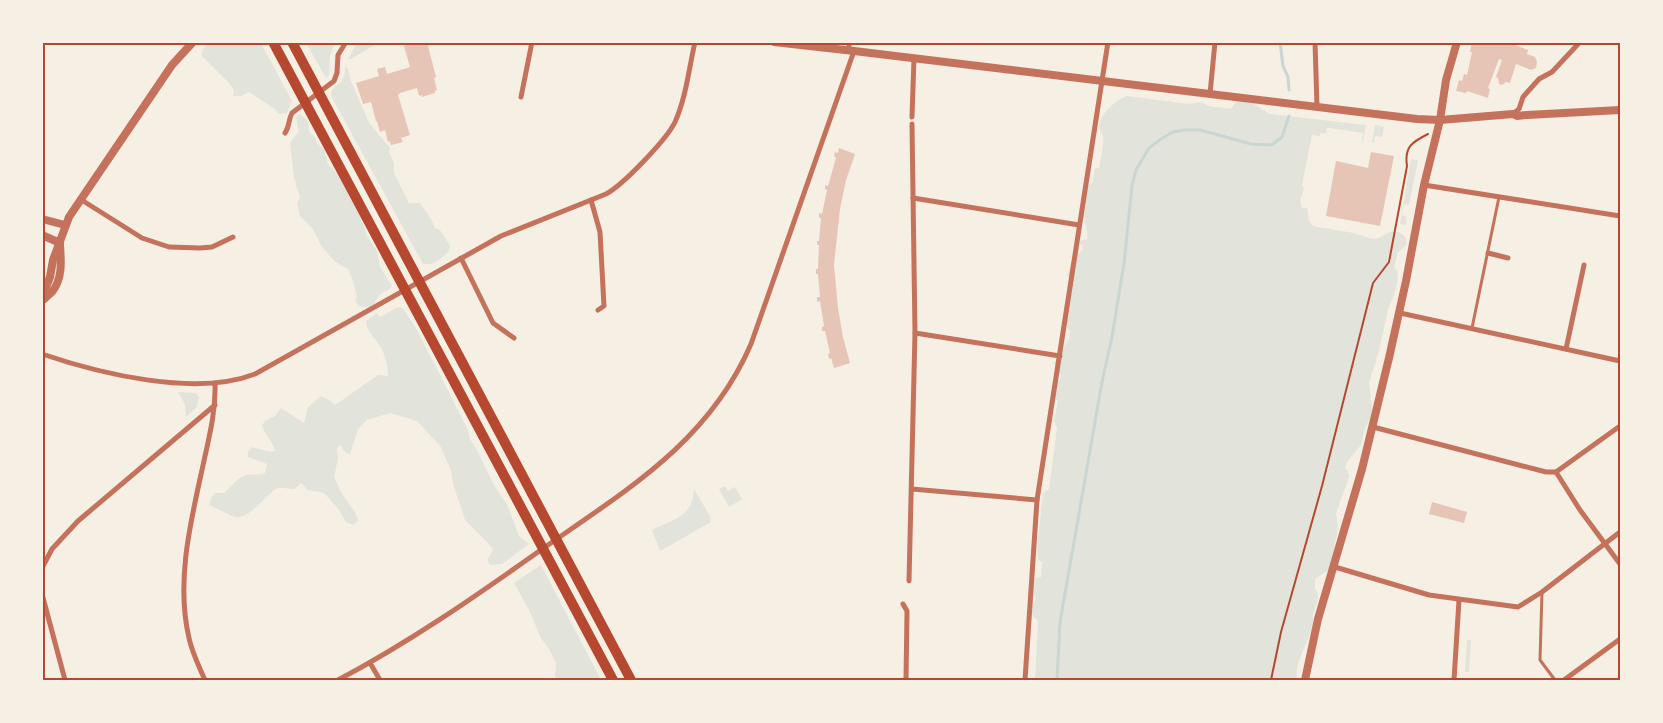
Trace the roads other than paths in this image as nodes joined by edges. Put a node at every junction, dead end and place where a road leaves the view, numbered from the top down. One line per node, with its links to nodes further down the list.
1 (192, 42): 28 (street)
2 (273, 42): 74 (highway)
3 (292, 42): 75 (highway)
4 (346, 42): 24 (street)
5 (532, 42): 17 (street)
6 (695, 42): 29 (street)
7 (774, 42): 13 (street)
8 (1108, 42): 15 (street)
9 (1216, 42): 16 (street)
10 (1315, 42): 18 (street)
11 (1457, 42): 22 (street)
12 (1580, 42): 20 (street)
13 (850, 48): 14 (street); 69 (street)
14 (914, 58): 15 (street); 21 (street)
15 (1103, 81): 16 (street); 33 (street)
16 (1210, 94): 18 (street)
17 (521, 97)
18 (1317, 107): 22 (street)
19 (1620, 110): 20 (street)
20 (1513, 114): 22 (street)
21 (912, 117)
22 (1440, 120): 25 (street)
23 (912, 124): 27 (street)
24 (285, 133)
25 (1424, 185): 26 (street); 43 (street)
26 (1499, 197): 30 (street); 37 (lane)
27 (913, 198): 33 (street); 45 (street)
28 (80, 199): 32 (street); 35 (street)
29 (590, 200): 38 (street); 42 (street)
30 (1620, 216)
31 (42, 219): 32 (street)
32 (65, 225): 36 (street)
33 (1079, 225): 49 (street)
34 (42, 235): 36 (street)
35 (234, 237)
36 (60, 243): 41 (street)
37 (1488, 253): 39 (street); 44 (lane)
38 (461, 258): 46 (street); 51 (street)
39 (1508, 258)
40 (1584, 265): 47 (street)
41 (44, 300)
42 (598, 310)
43 (1400, 314): 44 (street); 54 (street)
44 (1472, 329): 47 (street)
45 (914, 333): 49 (street); 56 (street)
46 (514, 338)
47 (1566, 349): 50 (street)
48 (42, 354): 51 (street)
49 (1060, 356): 57 (street)
50 (1620, 362)
51 (216, 384): 52 (street)
52 (214, 405): 62 (street); 71 (street)
53 (1620, 426): 55 (street)
54 (1373, 427): 55 (street); 61 (street)
55 (1556, 472): 59 (street)
56 (912, 489): 57 (street); 63 (street)
57 (1037, 500): 77 (street)
58 (1620, 532): 59 (street)
59 (1606, 543): 60 (street); 64 (street)
60 (1620, 564)
61 (1335, 567): 66 (street); 78 (street)
62 (42, 568)
63 (909, 581)
64 (1542, 592): 66 (street); 80 (lane)
65 (42, 594): 70 (street)
66 (1459, 600): 79 (street)
67 (903, 604): 76 (street)
68 (1620, 639): 81 (street)
69 (370, 663): 72 (street); 73 (street)
70 (65, 680)
71 (205, 680)
72 (338, 680)
73 (380, 680)
74 (613, 680)
75 (632, 680)
76 (906, 680)
77 (1025, 680)
78 (1305, 680)
79 (1454, 680)
80 (1555, 680)
81 (1564, 680)

